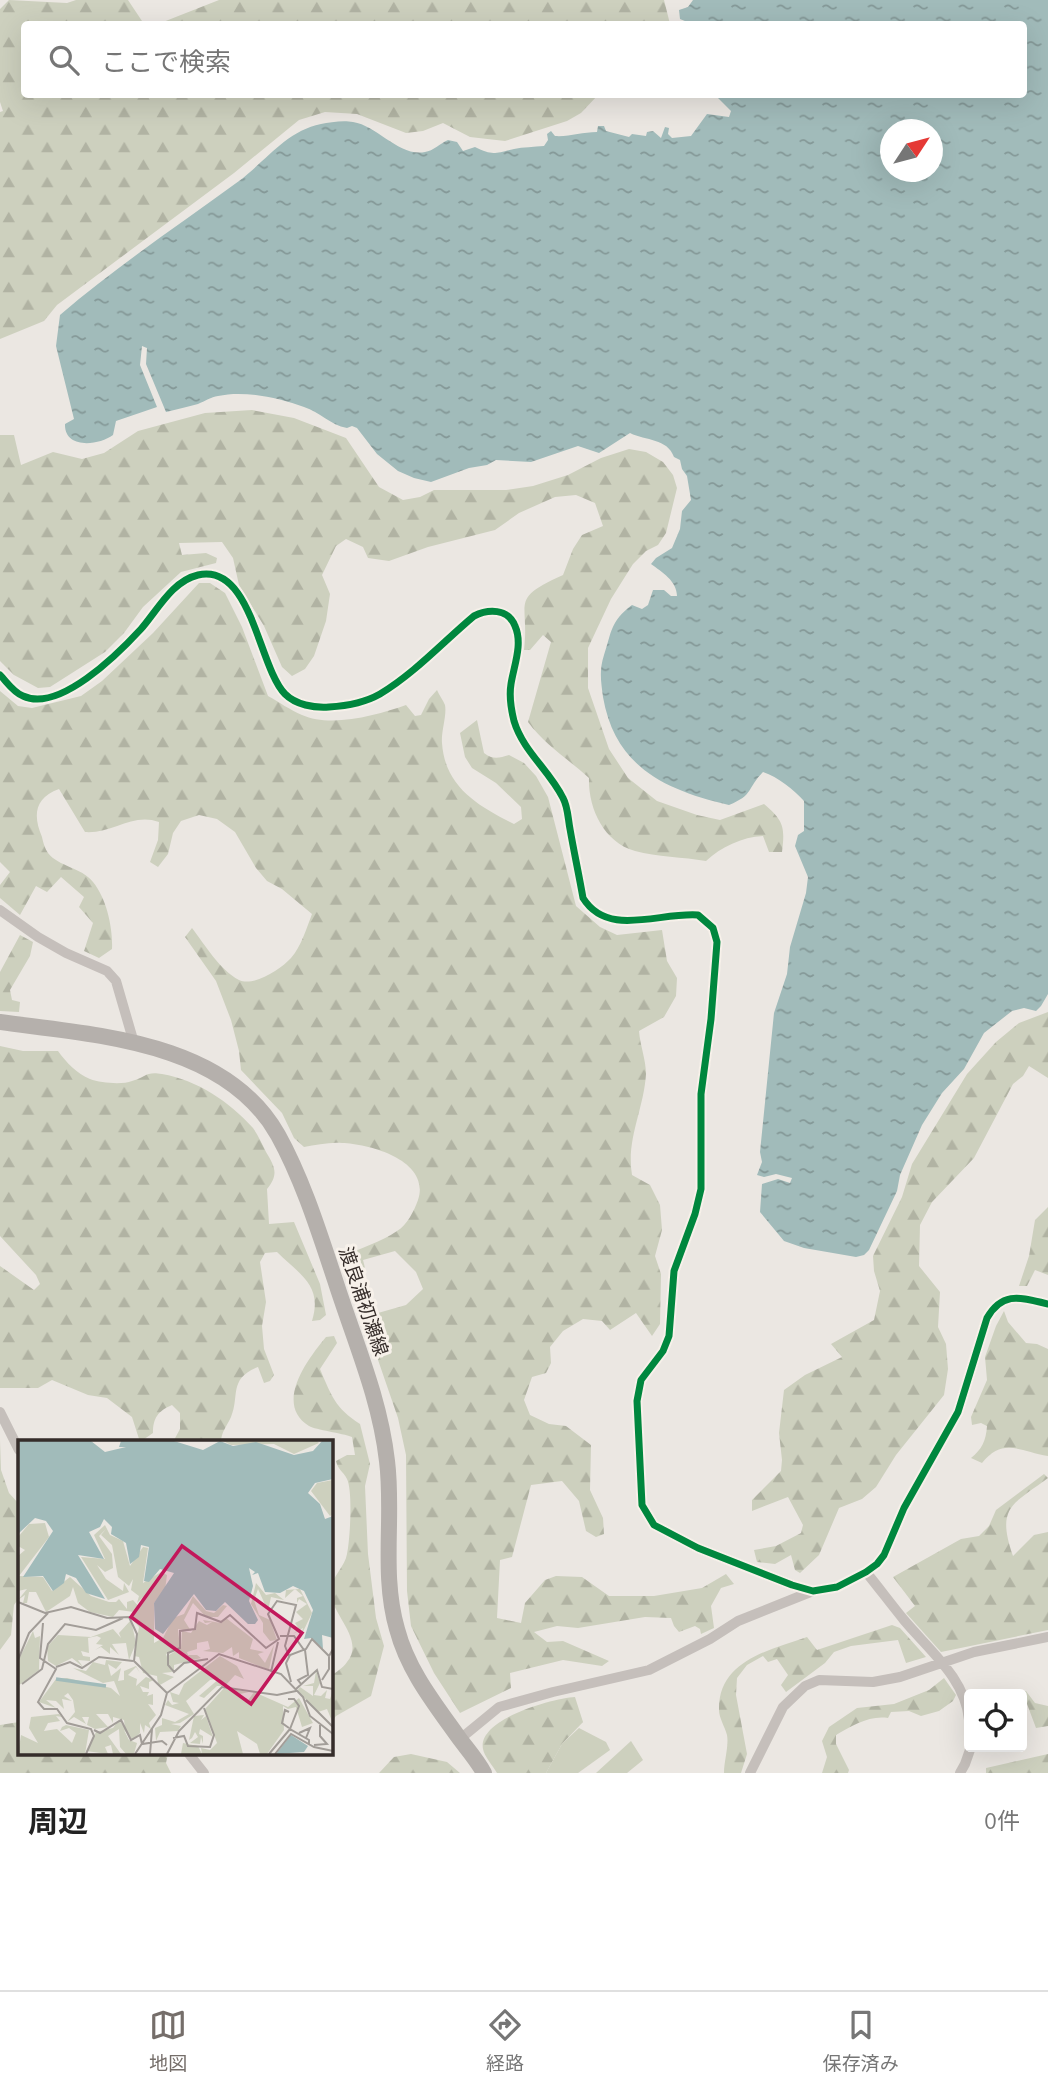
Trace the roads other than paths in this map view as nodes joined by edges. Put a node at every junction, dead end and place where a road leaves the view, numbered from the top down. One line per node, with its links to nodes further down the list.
1 (0, 675): 9 (street)
2 (0, 910): 4 (street)
3 (0, 1022): 4 (main road, 渡良浦初瀬線)
4 (134, 1043): 13 (main road, 渡良浦初瀬線)
5 (1048, 1304): 8 (street)
6 (0, 1412): 7 (street)
7 (18, 1448)
8 (866, 1572): 9 (street); 11 (street)
9 (813, 1591): 13 (street)
10 (1048, 1637): 11 (street)
11 (940, 1662): 12 (street); 18 (street)
12 (964, 1701)
13 (460, 1739): 17 (main road, 渡良浦初瀬線)
14 (969, 1752): 19 (street)
15 (191, 1756): 16 (street)
16 (204, 1773)
17 (484, 1773)
18 (750, 1773)
19 (960, 1773)

